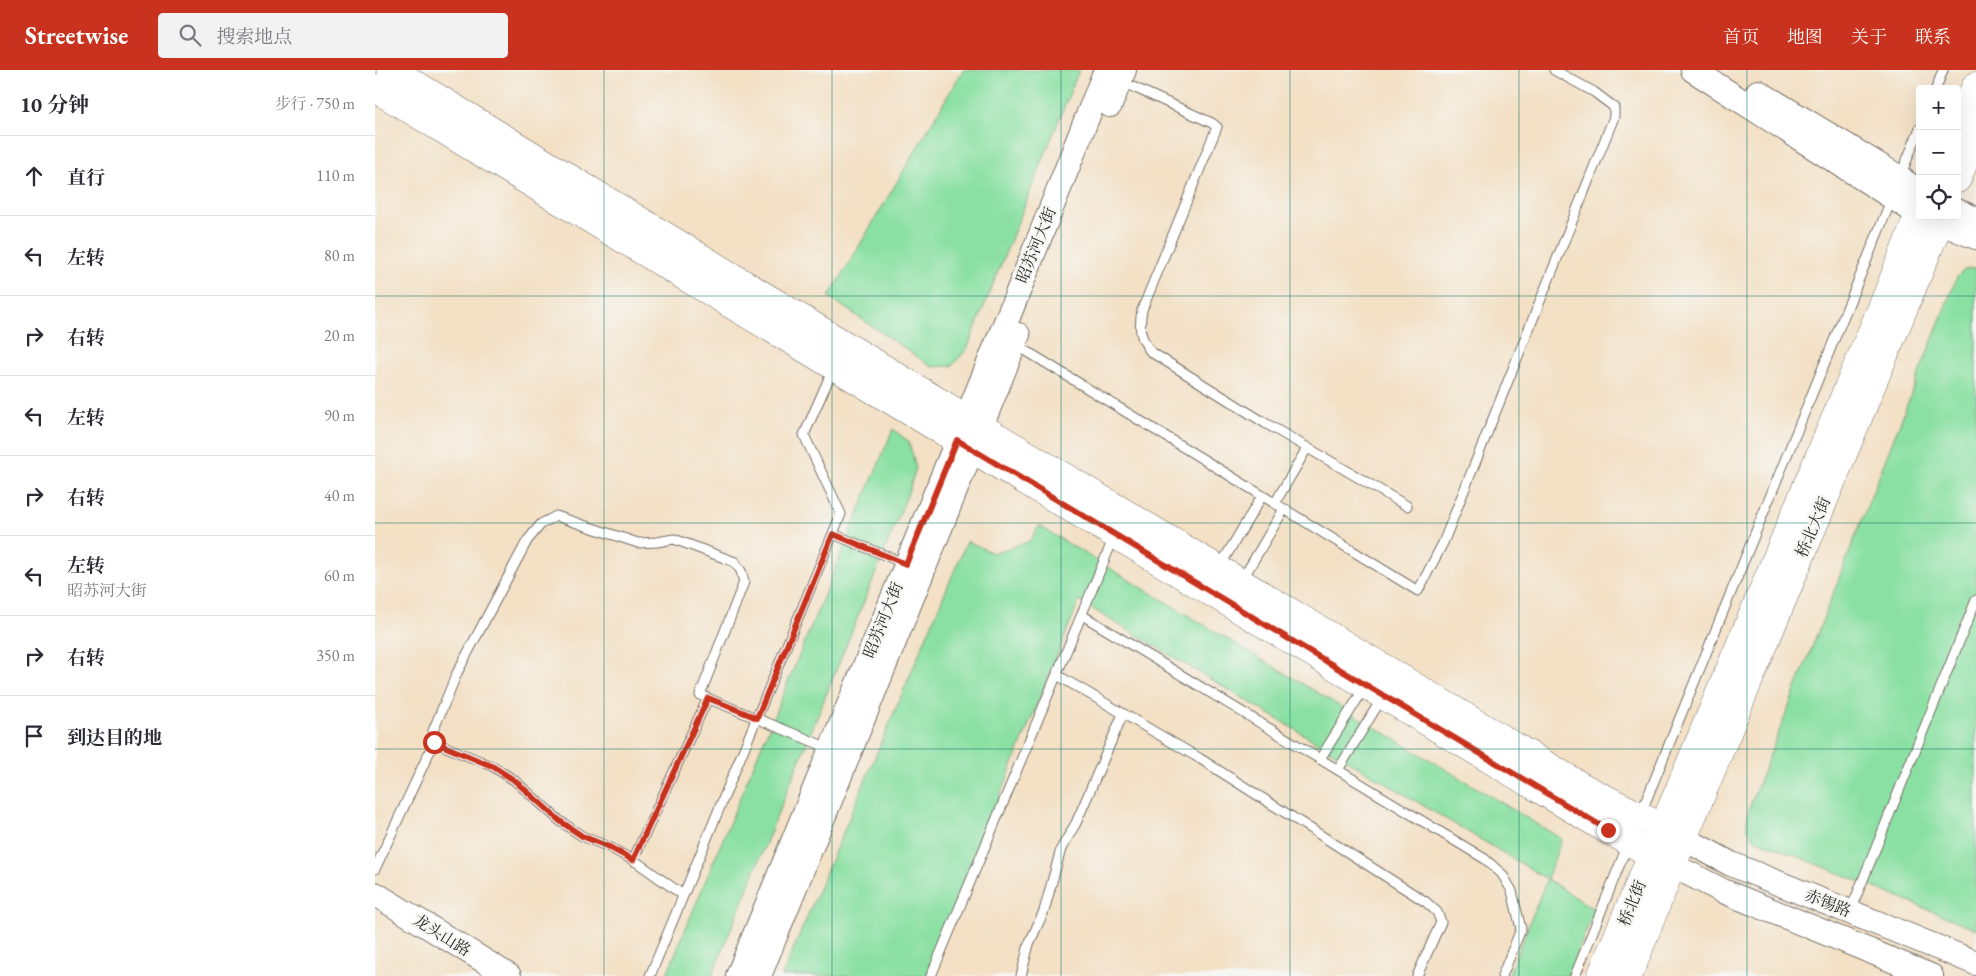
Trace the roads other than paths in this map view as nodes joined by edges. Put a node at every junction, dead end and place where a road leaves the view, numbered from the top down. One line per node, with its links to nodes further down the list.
1 (391, 70): 23 (main road)
2 (1554, 70): 28 (lane)
3 (1693, 70): 14 (street)
4 (1721, 70): 14 (street)
5 (1943, 70): 7 (lane)
6 (1117, 74): 21 (street, 昭苏河大街); 23 (street, 昭苏河大街); 24 (lane)
7 (1937, 85)
8 (1976, 86): 10 (main road)
9 (375, 88): 22 (main road)
10 (1961, 119)
11 (1919, 130): 14 (lane)
12 (1976, 133): 13 (main road)
13 (1959, 175)
14 (1896, 188): 15 (street); 44 (lane)
15 (1916, 203)
16 (1961, 217): 17 (street)
17 (1976, 219)
18 (1927, 220): 44 (main road, 桥北大街)
19 (1943, 220): 20 (street)
20 (1976, 238)
21 (1015, 344): 23 (street, 昭苏河大街); 25 (lane)
22 (834, 366): 23 (main road); 29 (lane)
23 (969, 433): 30 (main road); 31 (street, 昭苏河大街); 32 (main road); 54 (street, 昭苏河大街)
24 (1307, 448): 26 (lane); 27 (lane)
25 (1262, 496): 26 (lane); 32 (lane)
26 (1275, 504): 28 (lane)
27 (1407, 506)
28 (1284, 509): 32 (lane)
29 (833, 534): 31 (lane); 39 (lane)
30 (1115, 534): 34 (lane); 36 (main road)
31 (906, 564): 41 (street, 昭苏河大街)
32 (1229, 576): 44 (main road)
33 (1976, 600): 49 (lane)
34 (1082, 615): 35 (lane); 42 (lane)
35 (1057, 675): 38 (lane); 55 (lane)
36 (1375, 690): 42 (lane); 43 (lane); 44 (main road)
37 (708, 698): 39 (lane); 40 (lane); 45 (lane)
38 (1123, 714): 56 (lane); 57 (lane)
39 (757, 718): 41 (lane); 48 (lane)
40 (434, 742): 45 (lane); 46 (lane)
41 (831, 749): 53 (street, 昭苏河大街)
42 (1320, 759): 43 (lane)
43 (1338, 770): 58 (lane)
44 (1651, 838): 49 (street, 赤锡路); 59 (lane); 60 (main road, 桥北街); 61 (main road, 桥北街); 62 (street, 赤锡路)
45 (633, 860): 48 (lane)
46 (375, 868)
47 (375, 894): 51 (street, 龙头山路)
48 (683, 895): 52 (lane)
49 (1849, 912): 50 (street, 赤锡路)
50 (1976, 963)
51 (509, 976)
52 (650, 976)
53 (738, 976)
54 (759, 976)
55 (931, 976)
56 (1021, 976)
57 (1417, 976)
58 (1502, 976)
59 (1575, 976)
60 (1601, 976)
61 (1628, 976)
62 (1931, 976)

